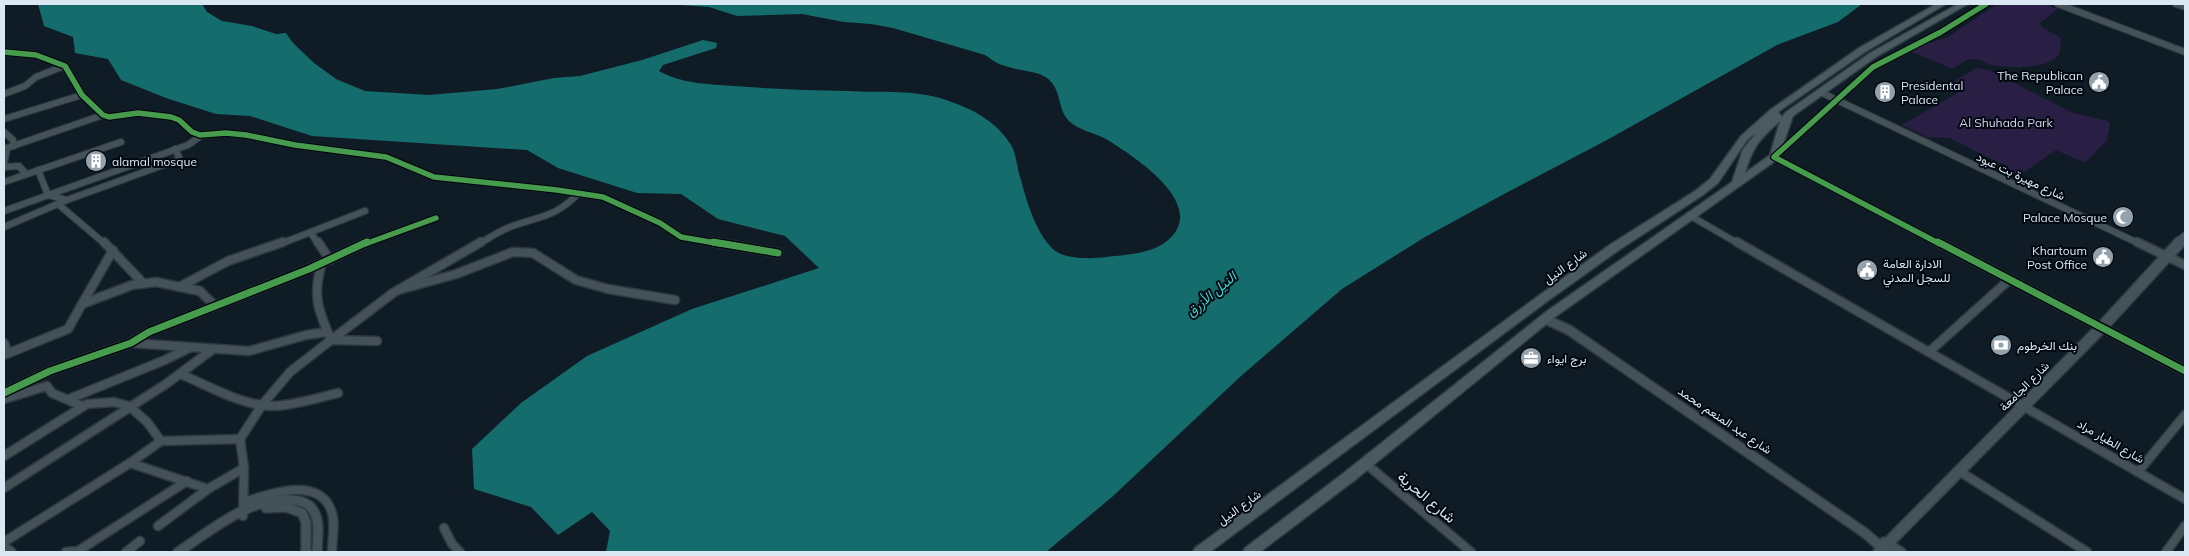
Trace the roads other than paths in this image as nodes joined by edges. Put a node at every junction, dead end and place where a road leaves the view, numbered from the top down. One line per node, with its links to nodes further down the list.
1 (1942, 4): 10 (main road, شارع النيل)
2 (1964, 4): 11 (main road)
3 (1986, 4): 14 (street)
4 (2058, 4): 7 (street)
5 (2176, 4): 6 (street)
6 (2185, 7)
7 (2185, 52)
8 (6, 53): 9 (street)
9 (64, 66): 12 (street); 13 (street)
10 (1805, 88): 11 (main road); 15 (main road, شارع النيل)
11 (1818, 93): 14 (street, شارع مهيرة بت عبود); 23 (main road)
12 (4, 94)
13 (82, 95): 16 (street); 17 (street)
14 (1835, 101): 23 (street); 42 (street, شارع مهيرة بت عبود)
15 (1773, 112): 28 (main road); 43 (main road, شارع النيل)
16 (103, 115): 19 (street); 21 (street)
17 (4, 119)
18 (4, 134): 21 (street)
19 (202, 134): 22 (street); 29 (street)
20 (121, 142): 25 (street)
21 (8, 148): 24 (street)
22 (175, 149): 30 (street); 31 (street)
23 (1774, 157): 28 (main road); 47 (street)
24 (4, 166): 26 (street)
25 (38, 170): 26 (street); 30 (street)
26 (26, 174): 27 (street)
27 (4, 182)
28 (1736, 184): 35 (main road)
29 (578, 193): 41 (street); 50 (street)
30 (48, 195): 31 (street); 33 (street)
31 (67, 200): 32 (street)
32 (58, 204): 37 (street); 40 (street)
33 (4, 210)
34 (365, 211): 38 (street)
35 (1690, 215): 46 (main road); 62 (street, شارع الطيار مراد)
36 (436, 218): 44 (street)
37 (4, 227)
38 (311, 233): 44 (street); 49 (street)
39 (2185, 237): 42 (main road, شارع الجامعة)
40 (113, 250): 48 (street); 52 (street)
41 (778, 253)
42 (2168, 257): 45 (street, شارع مهيرة بت عبود); 55 (main road, شارع الجامعة)
43 (1599, 258): 46 (main road); 104 (main road, شارع النيل)
44 (326, 261): 53 (street); 56 (street)
45 (2185, 266)
46 (1612, 270): 54 (main road)
47 (2009, 280): 55 (street); 62 (street)
48 (143, 282): 49 (street); 52 (street)
49 (178, 286): 53 (street)
50 (398, 290): 51 (street); 56 (street)
51 (675, 300)
52 (82, 304): 63 (street)
53 (214, 305): 59 (street)
54 (1548, 317): 79 (main road); 95 (street, شارع عبد المنعم محمد)
55 (2102, 327): 64 (street); 73 (main road, شارع الجامعة)
56 (329, 336): 57 (street); 61 (street); 70 (street)
57 (377, 341)
58 (4, 343): 63 (street)
59 (131, 343): 60 (street); 66 (street)
60 (190, 348): 61 (street); 68 (street)
61 (213, 349): 65 (street)
62 (1930, 352): 73 (street, شارع الطيار مراد)
63 (6, 354)
64 (2185, 371)
65 (180, 374): 70 (street); 72 (street)
66 (4, 393)
67 (338, 393): 70 (street)
68 (69, 398): 69 (street); 71 (street)
69 (4, 399)
70 (262, 405): 75 (street)
71 (82, 406): 72 (street); 77 (street)
72 (130, 406): 76 (street); 84 (street)
73 (2024, 406): 81 (main road, شارع الجامعة); 82 (street, شارع الطيار مراد)
74 (2185, 416): 82 (street)
75 (240, 439): 76 (street); 80 (street)
76 (161, 441): 78 (street)
77 (4, 456)
78 (130, 463): 83 (street); 93 (street)
79 (1365, 463): 105 (main road); 106 (street, شارع الحرية)
80 (244, 468): 85 (street); 87 (street)
81 (1959, 471): 95 (main road, شارع الجامعة); 108 (street)
82 (2138, 472): 86 (street, شارع الطيار مراد)
83 (187, 481): 85 (street); 97 (street)
84 (4, 488)
85 (208, 489): 88 (street)
86 (2185, 499)
87 (243, 510): 91 (street); 99 (street); 102 (street)
88 (158, 526)
89 (2185, 526): 109 (street)
90 (444, 528): 103 (street)
91 (312, 531): 100 (street); 101 (street)
92 (140, 541): 98 (street)
93 (4, 542)
94 (4, 548): 96 (street)
95 (1884, 549): 107 (street, شارع عبد المنعم محمد)
96 (11, 552)
97 (66, 552)
98 (126, 552)
99 (178, 552)
100 (306, 552)
101 (317, 552)
102 (332, 552)
103 (460, 552)
104 (1200, 552)
105 (1250, 552)
106 (1471, 552)
107 (1901, 552)
108 (2087, 552)
109 (2166, 552)

